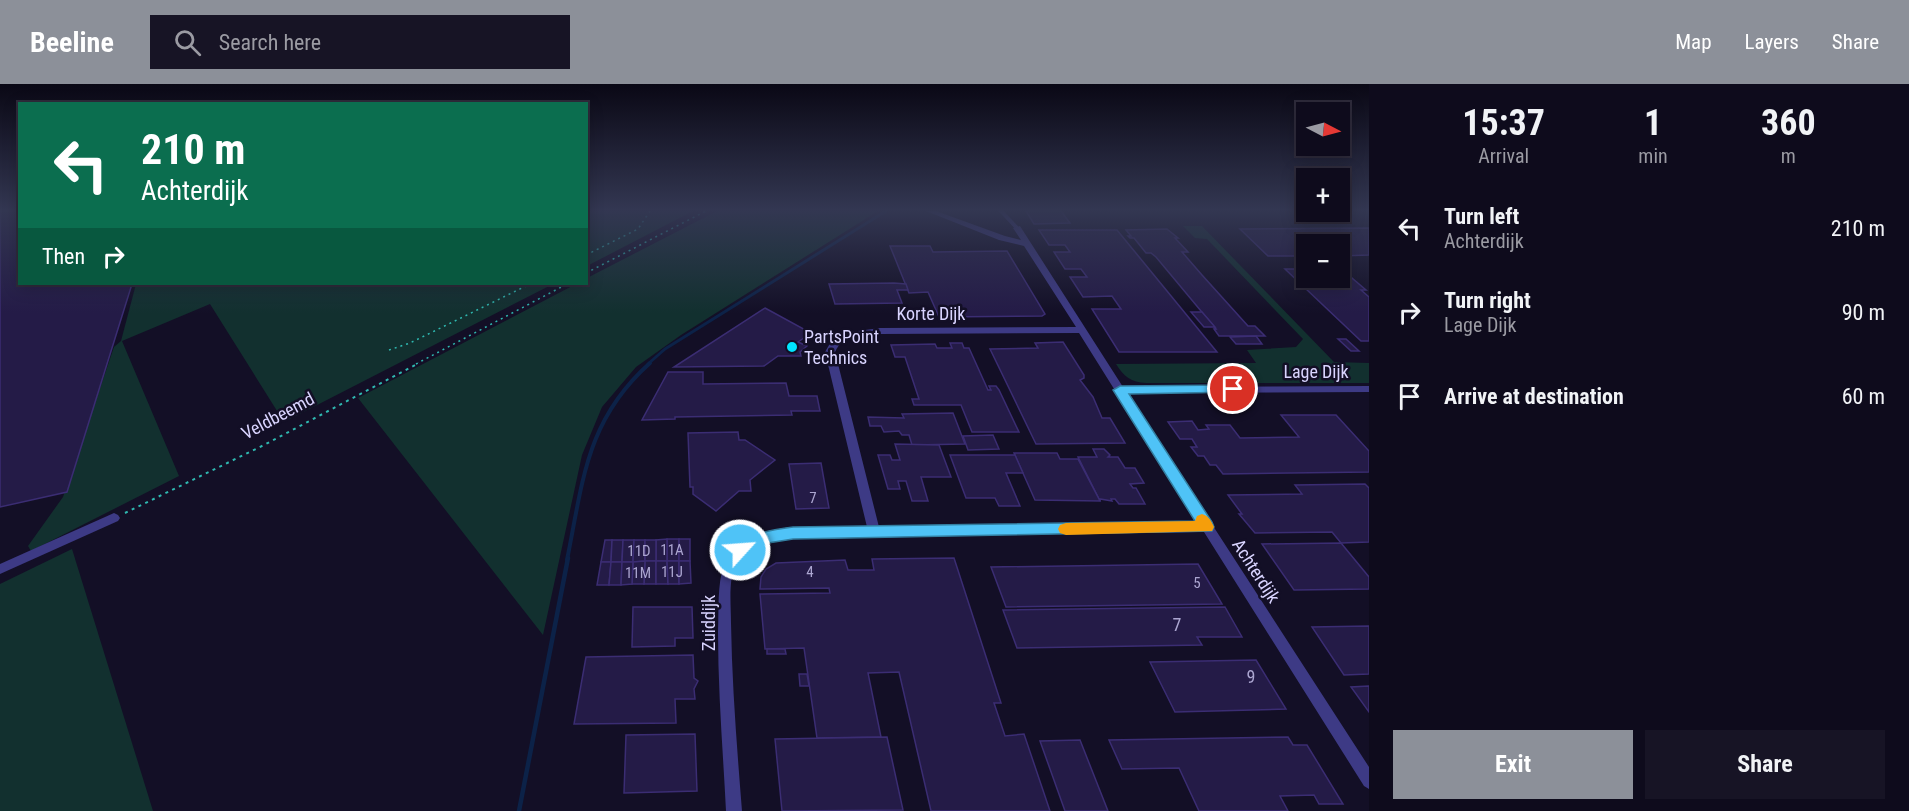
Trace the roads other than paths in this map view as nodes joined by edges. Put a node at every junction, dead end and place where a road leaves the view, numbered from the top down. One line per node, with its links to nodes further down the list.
1 (1028, 245): 2 (street, Achterdijk)
2 (1083, 330): 4 (street, Achterdijk); 7 (street, Korte Dijk)
3 (1369, 389): 4 (street, Lage Dijk)
4 (1120, 390): 6 (street, Achterdijk)
5 (114, 518): 8 (street)
6 (1207, 527): 7 (street, Zuiddijk); 9 (street, Achterdijk)
7 (873, 532): 10 (street, Zuiddijk)
8 (0, 569)
9 (1369, 781)
10 (734, 811)

